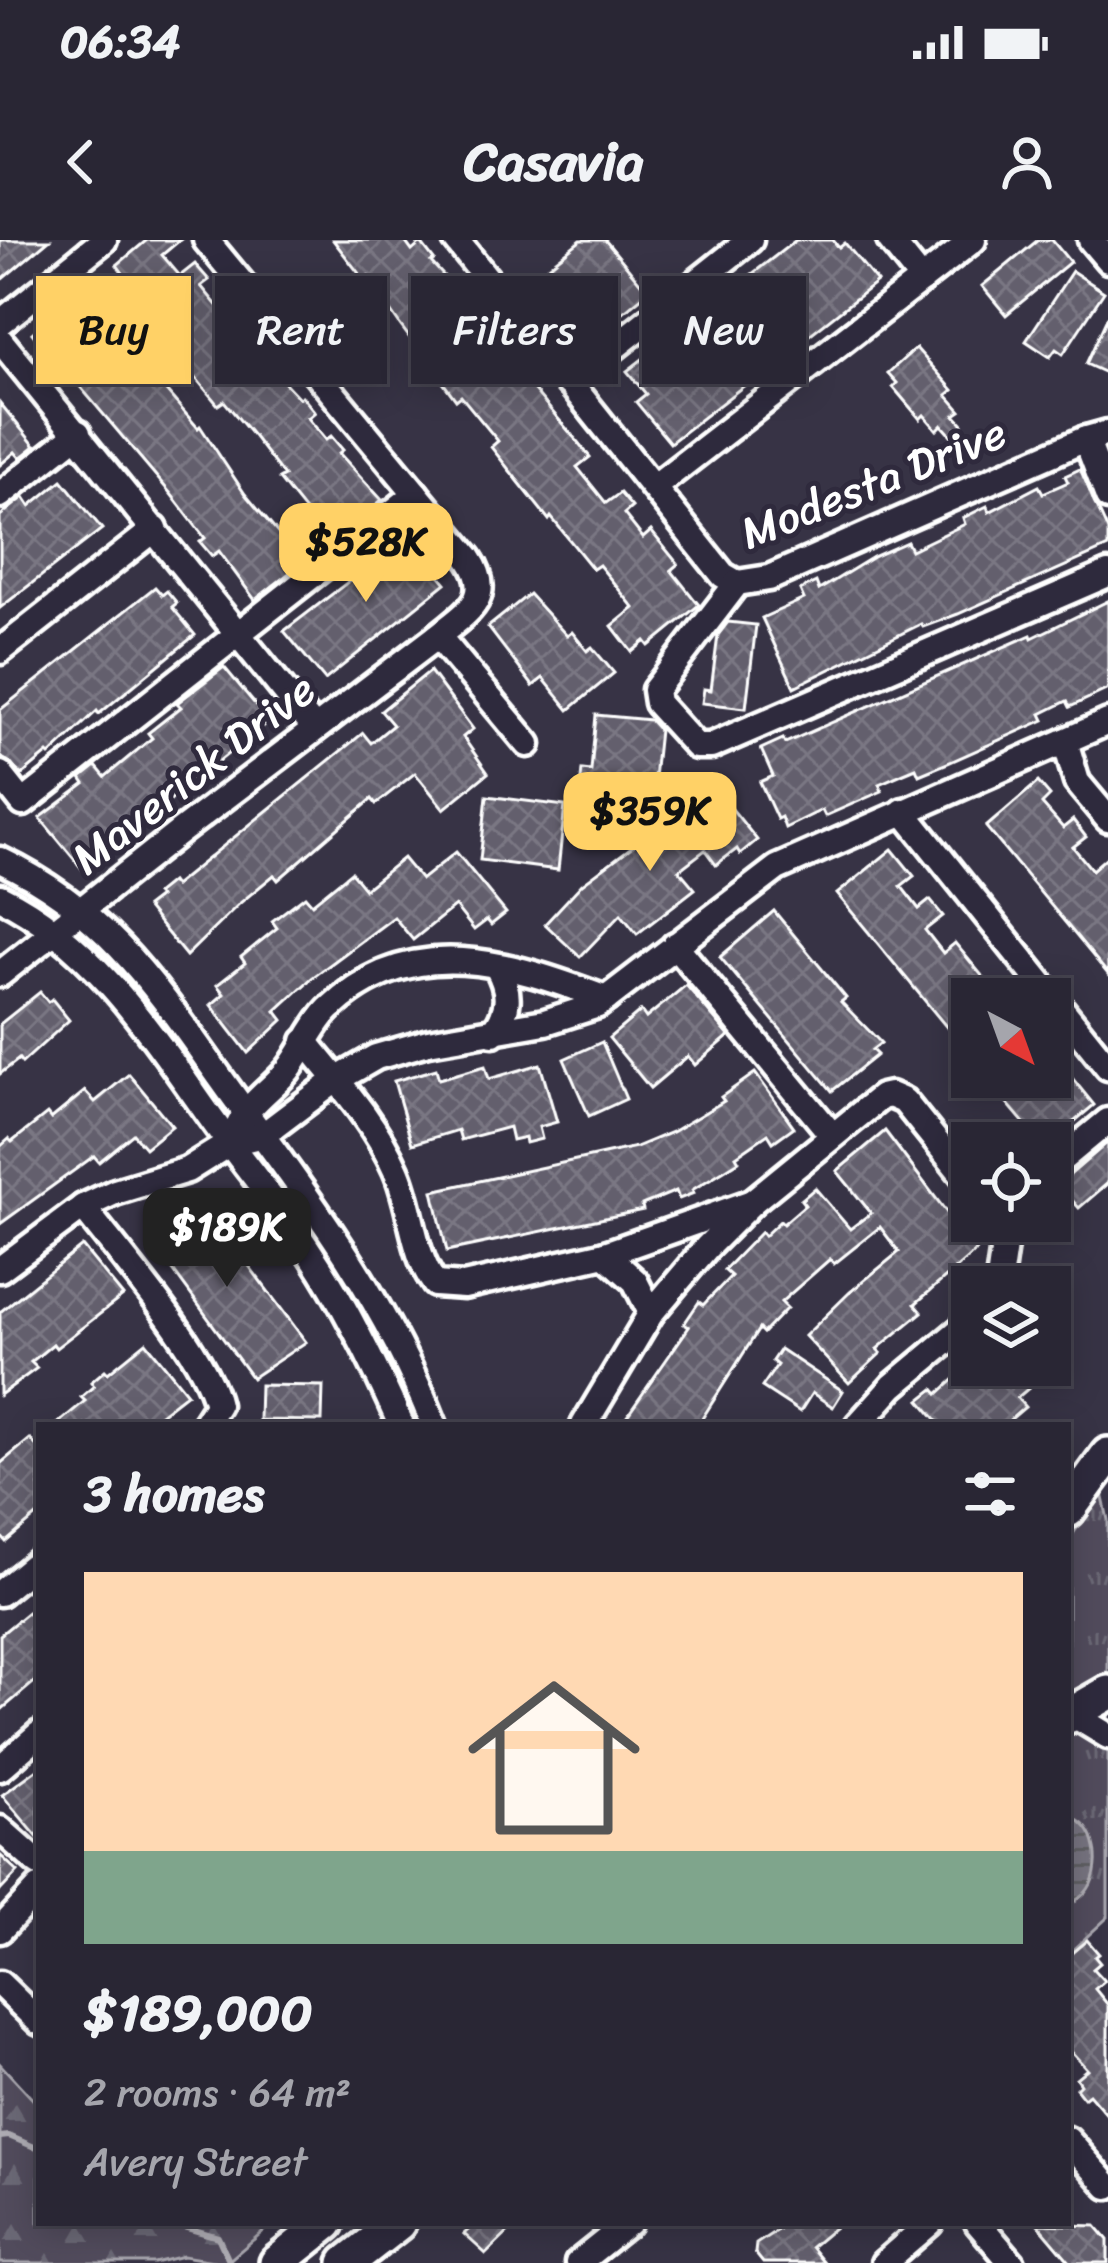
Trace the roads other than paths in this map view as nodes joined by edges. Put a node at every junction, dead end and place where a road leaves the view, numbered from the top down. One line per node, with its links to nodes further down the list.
1 (104, 240): 11 (street)
2 (206, 240): 18 (street)
3 (456, 240): 9 (street)
4 (890, 240): 10 (street)
5 (973, 240): 10 (street)
6 (1091, 240): 8 (street)
7 (736, 244): 13 (street)
8 (1108, 260)
9 (484, 276)
10 (922, 280): 17 (street)
11 (0, 323)
12 (0, 340): 15 (street)
13 (618, 342)
14 (570, 384): 17 (street)
15 (78, 433): 19 (street); 21 (street)
16 (1097, 436): 20 (street); 23 (street, Modesta Drive)
17 (654, 487): 23 (street)
18 (416, 494): 24 (street); 25 (street, Maverick Drive)
19 (0, 495)
20 (1108, 497)
21 (155, 529): 24 (street); 26 (street)
22 (1108, 574): 23 (street)
23 (737, 584)
24 (239, 633): 28 (street); 31 (street)
25 (438, 636): 28 (street, Maverick Drive); 30 (street)
26 (0, 651)
27 (1108, 722): 29 (street)
28 (315, 729): 36 (street, Maverick Drive)
29 (1065, 741): 32 (street); 33 (street)
30 (528, 745)
31 (0, 775)
32 (904, 811): 38 (street); 44 (street)
33 (1108, 819)
34 (0, 860): 36 (street)
35 (0, 897): 37 (street)
36 (85, 911): 37 (street, Maverick Drive); 46 (street)
37 (56, 932): 40 (street, Maverick Drive); 50 (street)
38 (676, 945): 41 (street); 49 (street)
39 (497, 967): 41 (street); 42 (street); 43 (street)
40 (0, 974)
41 (606, 999): 42 (street)
42 (493, 1033): 45 (street)
43 (305, 1041): 45 (street); 46 (street)
44 (1108, 1067)
45 (336, 1080): 48 (street); 55 (street)
46 (246, 1112): 48 (street); 50 (street)
47 (1108, 1121): 51 (street)
48 (263, 1135): 50 (street); 61 (street)
49 (832, 1136): 52 (street); 53 (street)
50 (230, 1143): 54 (street); 60 (street)
51 (1071, 1151)
52 (951, 1160)
53 (752, 1202): 55 (street); 57 (street)
54 (83, 1207): 56 (street); 59 (street)
55 (605, 1255): 57 (street)
56 (0, 1269)
57 (652, 1313): 62 (street)
58 (951, 1338): 63 (street)
59 (210, 1415)
60 (400, 1422)
61 (433, 1422)
62 (586, 1422)
63 (861, 1422)
64 (1108, 1455): 65 (main road)
65 (1071, 1506)
66 (36, 1563): 67 (street)
67 (0, 1593)
68 (1108, 1693): 69 (main road)
69 (1071, 1714)
70 (1071, 1716): 71 (street)
71 (1108, 1736)
72 (36, 1737): 73 (street)
73 (0, 1768)
74 (0, 1829): 75 (street)
75 (36, 1861)
76 (36, 1891): 77 (street)
77 (0, 1930)
78 (0, 1984): 79 (street)
79 (36, 2019)
80 (1071, 2143): 81 (street)
81 (1108, 2186)
82 (323, 2226): 87 (main road)
83 (394, 2226): 88 (main road)
84 (624, 2226): 89 (street)
85 (927, 2226): 90 (street)
86 (981, 2226): 91 (street)
87 (287, 2255)
88 (347, 2263)
89 (578, 2263)
90 (884, 2263)
91 (1012, 2263)

